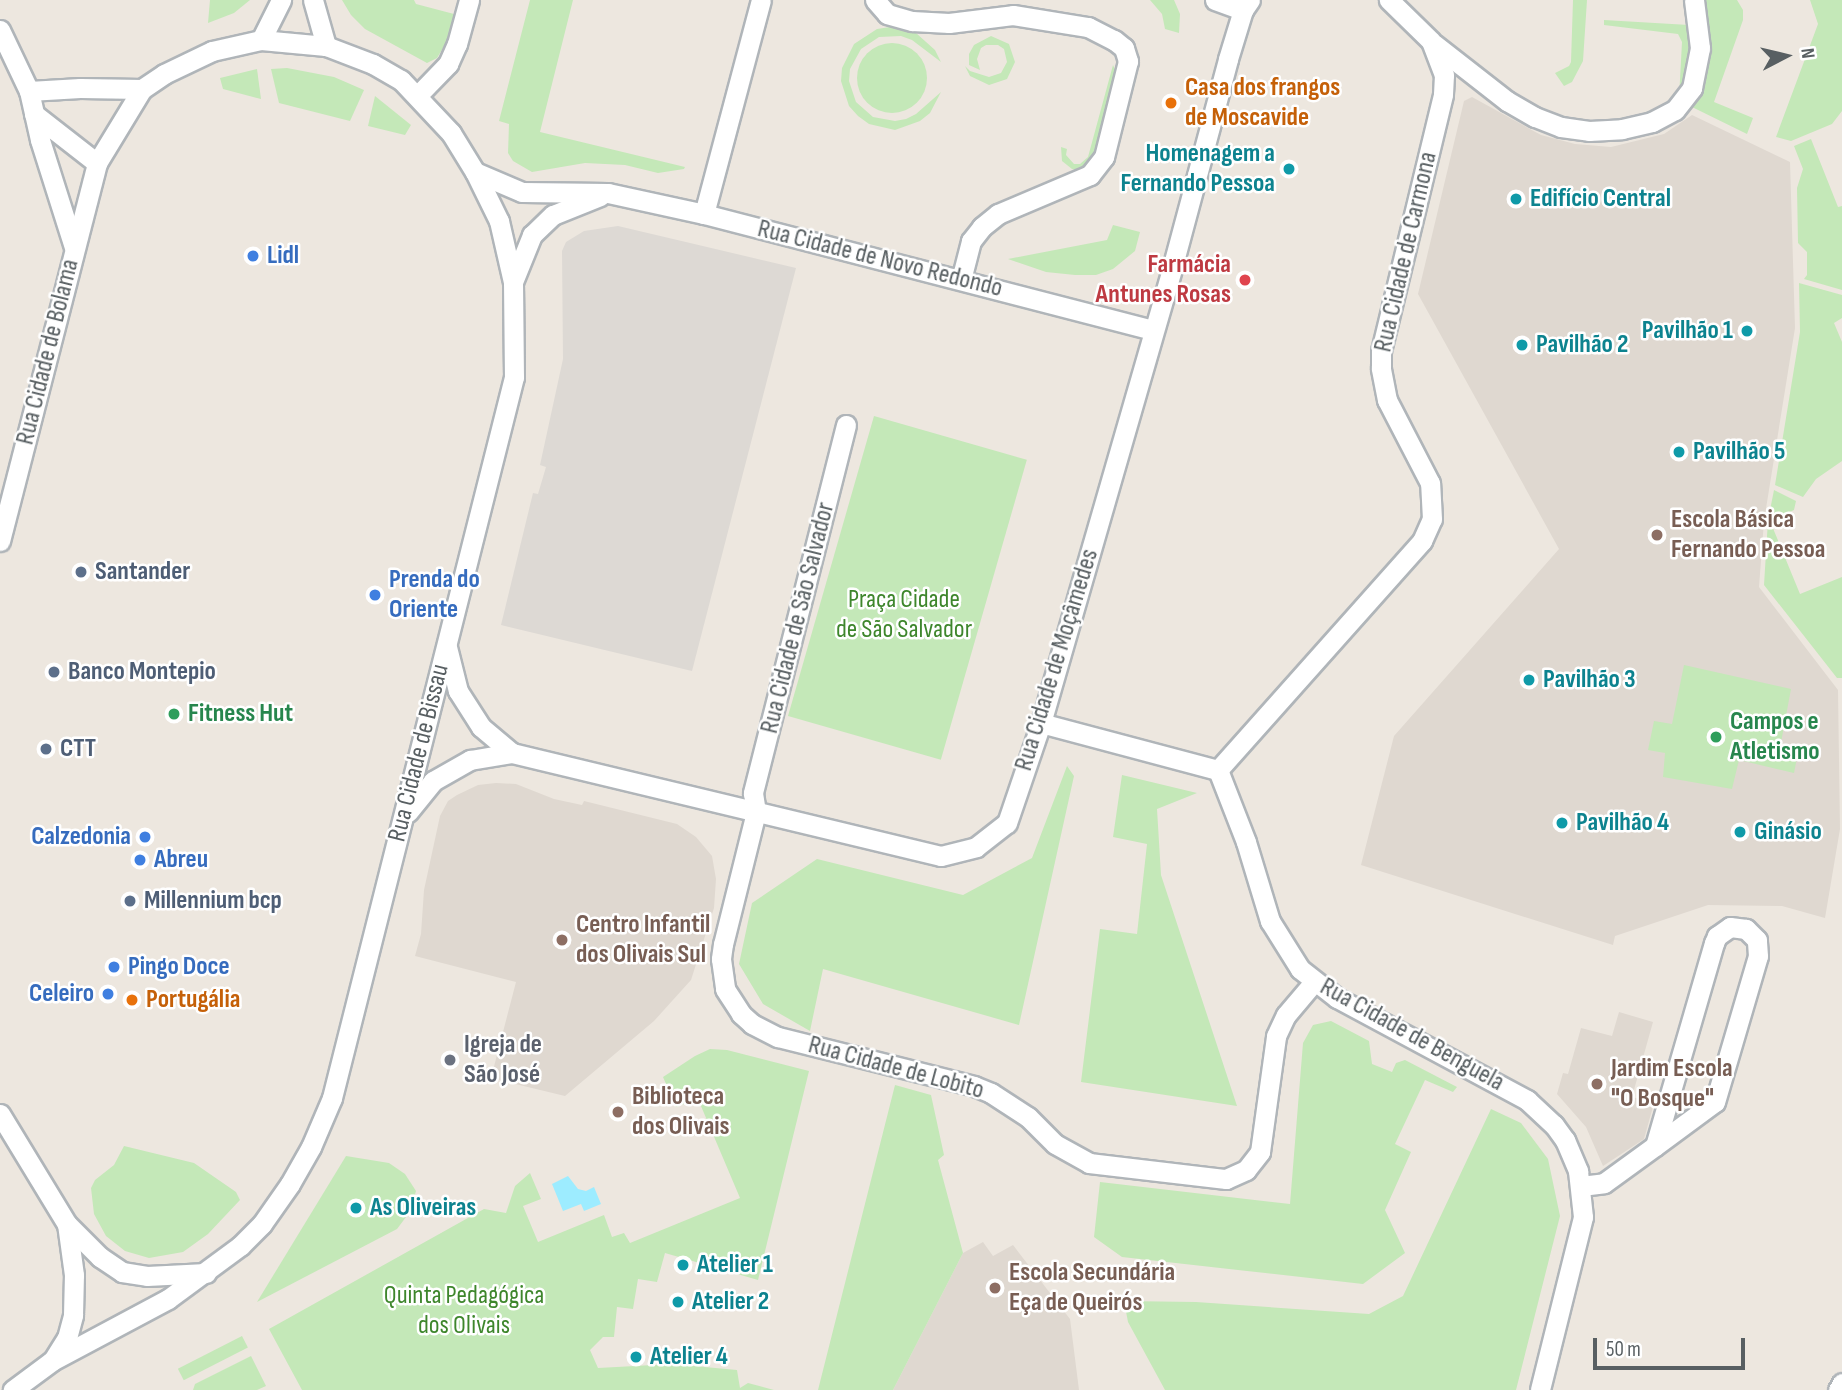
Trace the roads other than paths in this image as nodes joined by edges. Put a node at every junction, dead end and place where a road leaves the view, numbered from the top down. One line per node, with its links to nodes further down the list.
1 (281, 0): 11 (street)
2 (313, 0): 13 (street)
3 (469, 0): 16 (street)
4 (761, 0): 21 (street)
5 (875, 0): 23 (street)
6 (1215, 0): 9 (street)
7 (1389, 0): 12 (street, Rua Cidade de Carmona)
8 (1694, 0): 12 (street)
9 (1246, 5): 25 (street, Rua Cidade de Moçâmedes)
10 (0, 30): 15 (street)
11 (261, 40): 13 (street, Rua Cidade de Bissau); 14 (street, Rua Cidade de Bissau)
12 (1431, 41): 31 (street, Rua Cidade de Carmona)
13 (326, 46): 16 (street, Rua Cidade de Bissau)
14 (142, 89): 15 (street); 18 (street, Rua Cidade de Bissau)
15 (29, 91): 17 (street)
16 (418, 96): 19 (street, Rua Cidade de Bissau)
17 (34, 114): 18 (street); 22 (street)
18 (97, 163): 22 (street, Rua Cidade de Bolama)
19 (475, 172): 20 (street, Rua Cidade de Novo Redondo); 24 (street, Rua Cidade de Bissau)
20 (608, 192): 21 (street, Rua Cidade de Novo Redondo); 24 (street)
21 (704, 214): 23 (street, Rua Cidade de Novo Redondo)
22 (74, 247): 27 (street, Rua Cidade de Bolama)
23 (961, 280): 25 (street, Rua Cidade de Novo Redondo)
24 (513, 282): 28 (street, Rua Cidade de Bissau)
25 (1152, 330): 29 (street, Rua Cidade de Moçâmedes)
26 (846, 425): 32 (street, Rua Cidade de São Salvador)
27 (0, 541)
28 (447, 644): 30 (street, Rua Cidade de Moçâmedes); 33 (street, Rua Cidade de Bissau)
29 (1041, 723): 31 (street); 32 (street, Rua Cidade de Moçâmedes)
30 (512, 753): 32 (street, Rua Cidade de Moçâmedes); 33 (street, Rua Cidade de Moçâmedes)
31 (1218, 770): 34 (street, Rua Cidade de Benguela)
32 (756, 812): 34 (street, Rua Cidade de Lobito)
33 (403, 818): 39 (street, Rua Cidade de Bissau)
34 (1314, 982): 37 (street, Rua Cidade de Benguela)
35 (0, 1114): 38 (street)
36 (1655, 1146): 36 (street); 37 (street)
37 (1581, 1186): 43 (street, Rua Cidade de Benguela)
38 (67, 1224): 39 (street); 40 (street)
39 (207, 1273): 40 (street, Rua Cidade de Bissau)
40 (52, 1361): 42 (street, Rua Cidade de Bissau)
41 (1842, 1383): 44 (street)
42 (13, 1390)
43 (1540, 1390)
44 (1838, 1390)

